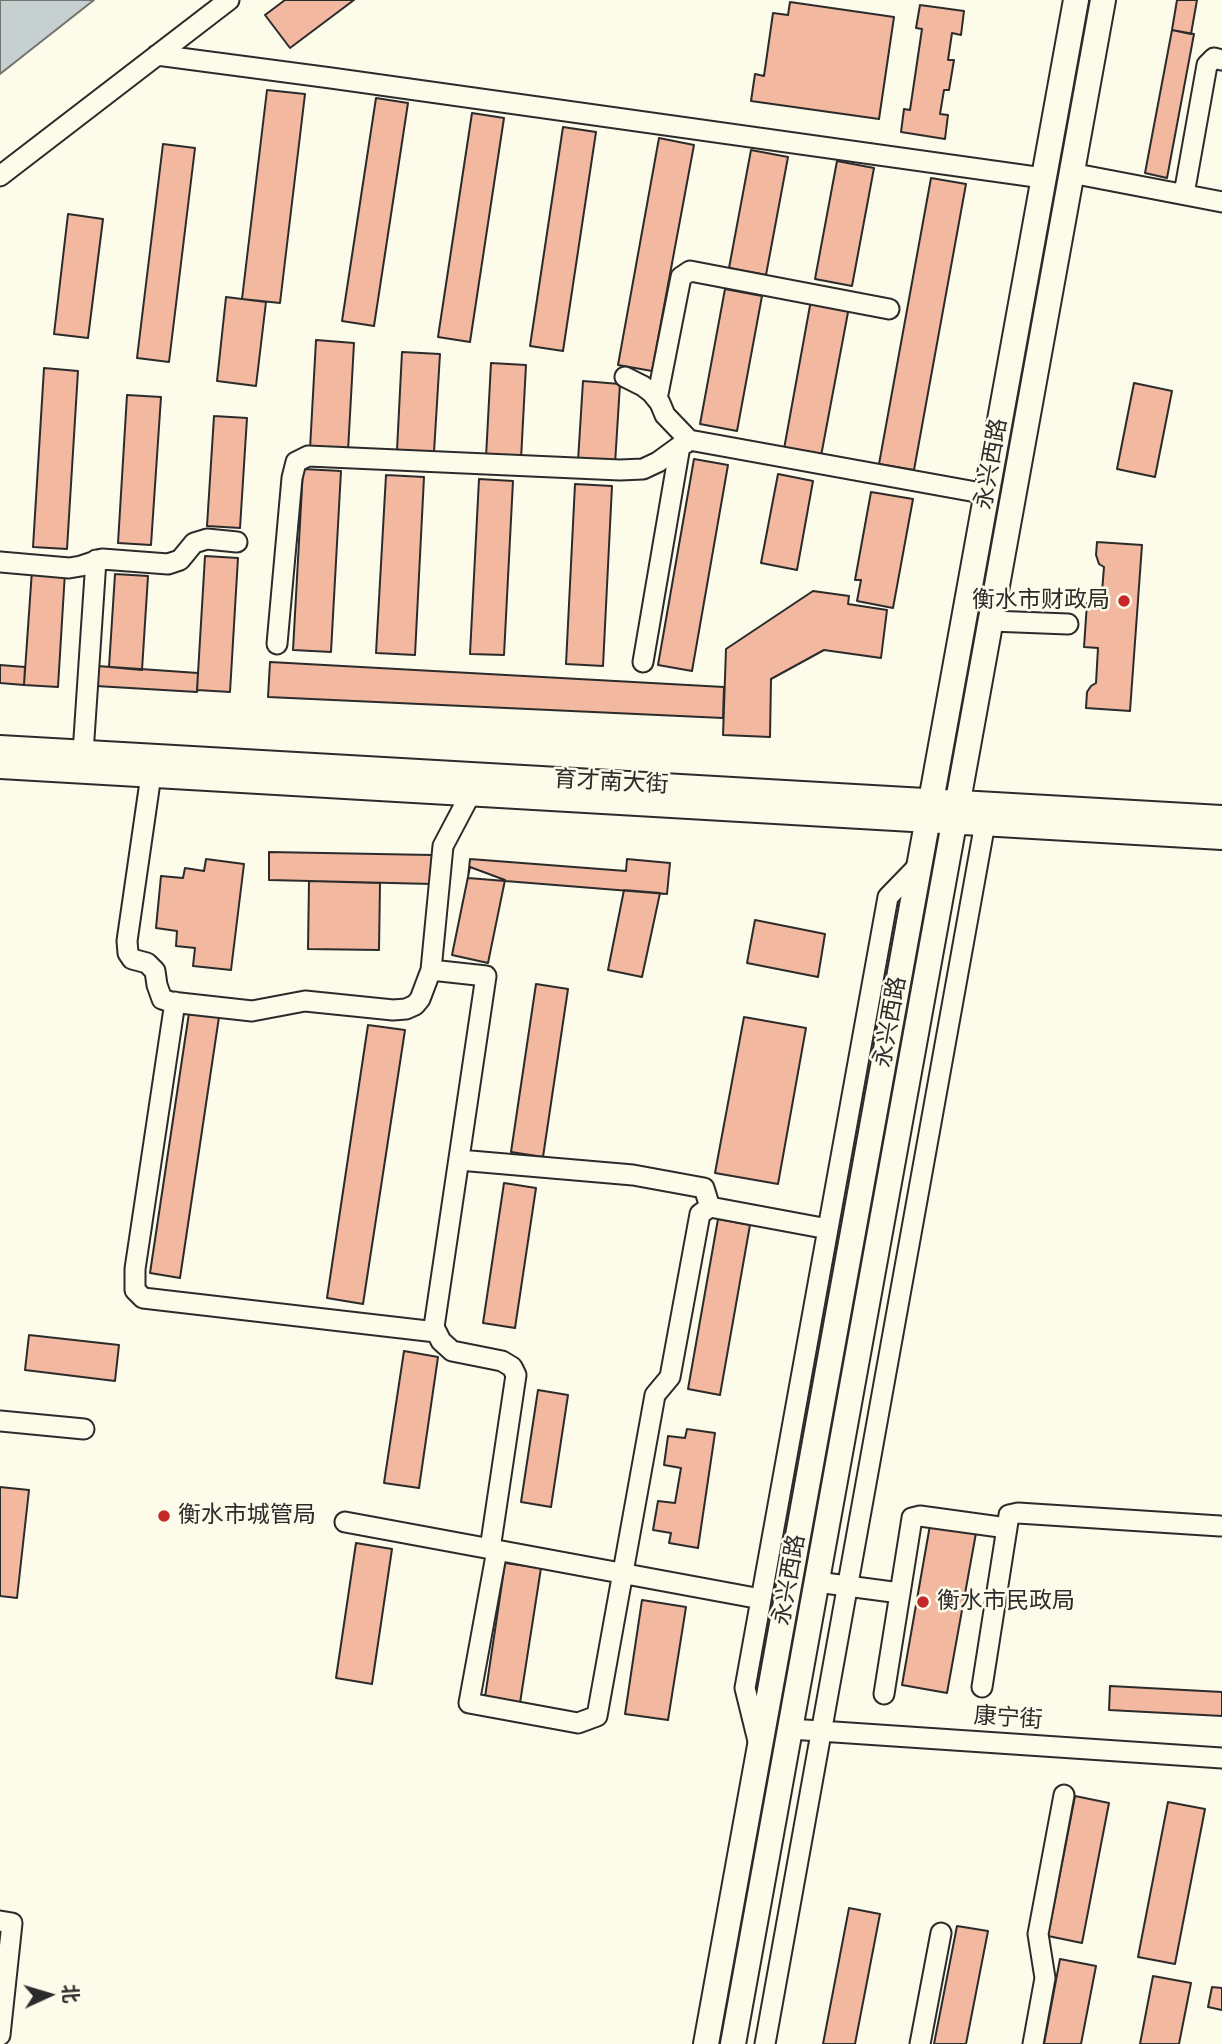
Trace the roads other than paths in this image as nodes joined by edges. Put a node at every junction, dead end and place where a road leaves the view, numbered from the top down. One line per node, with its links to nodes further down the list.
1 (229, 0): 4 (street)
2 (1076, 0): 8 (main road, 永兴西路)
3 (1103, 0): 6 (main road, 永兴西路)
4 (157, 55): 7 (street); 8 (street)
5 (1222, 60): 9 (street)
6 (1071, 173): 9 (street); 19 (main road, 永兴西路)
7 (0, 176)
8 (1043, 178): 15 (main road, 永兴西路)
9 (1184, 194): 10 (street)
10 (1222, 202)
11 (889, 309): 13 (street)
12 (625, 377): 13 (street)
13 (657, 399): 14 (street)
14 (685, 443): 15 (street); 21 (street); 22 (street)
15 (987, 494): 28 (main road, 永兴西路)
16 (237, 542): 17 (street)
17 (96, 560): 18 (street); 24 (street)
18 (0, 562)
19 (991, 621): 20 (street); 29 (main road, 永兴西路)
20 (1068, 624)
21 (277, 644)
22 (643, 662)
23 (0, 748): 24 (main road, 育才南大街)
24 (83, 752): 28 (main road, 育才南大街)
25 (0, 766): 26 (main road, 育才南大街)
26 (151, 775): 27 (main road, 育才南大街); 35 (street)
27 (471, 793): 28 (main road, 育才南大街); 34 (street)
28 (930, 811): 29 (main road, 育才南大街); 33 (main road, 永兴西路)
29 (957, 812): 30 (main road, 育才南大街); 31 (main road, 育才南大街); 47 (main road, 永兴西路)
30 (1222, 818)
31 (985, 823): 32 (main road, 育才南大街); 48 (street)
32 (1222, 836)
33 (920, 863): 38 (street); 55 (main road, 永兴西路)
34 (431, 970): 35 (street); 36 (street)
35 (175, 1002): 39 (street)
36 (459, 1160): 37 (street); 39 (street)
37 (710, 1207): 38 (street); 46 (street)
38 (828, 1229): 50 (street)
39 (436, 1332): 45 (street)
40 (0, 1421): 41 (street)
41 (84, 1429)
42 (345, 1522): 45 (street)
43 (1220, 1525): 44 (street)
44 (1007, 1528): 49 (street); 51 (street)
45 (494, 1550): 46 (street); 46 (street)
46 (623, 1573): 50 (street)
47 (817, 1583): 48 (street); 53 (main road, 永兴西路)
48 (848, 1586): 49 (street); 54 (street)
49 (900, 1592): 52 (street)
50 (761, 1599): 55 (street)
51 (982, 1687)
52 (884, 1694)
53 (790, 1729): 54 (street, 康宁街); 62 (main road, 永兴西路)
54 (822, 1731): 56 (street, 康宁街); 63 (street)
55 (760, 1749): 61 (main road, 永兴西路)
56 (1222, 1758)
57 (1065, 1795): 65 (street)
58 (0, 1921): 60 (street)
59 (941, 1933): 64 (street)
60 (0, 2035)
61 (706, 2044)
62 (733, 2044)
63 (765, 2044)
64 (920, 2044)
65 (1033, 2044)

